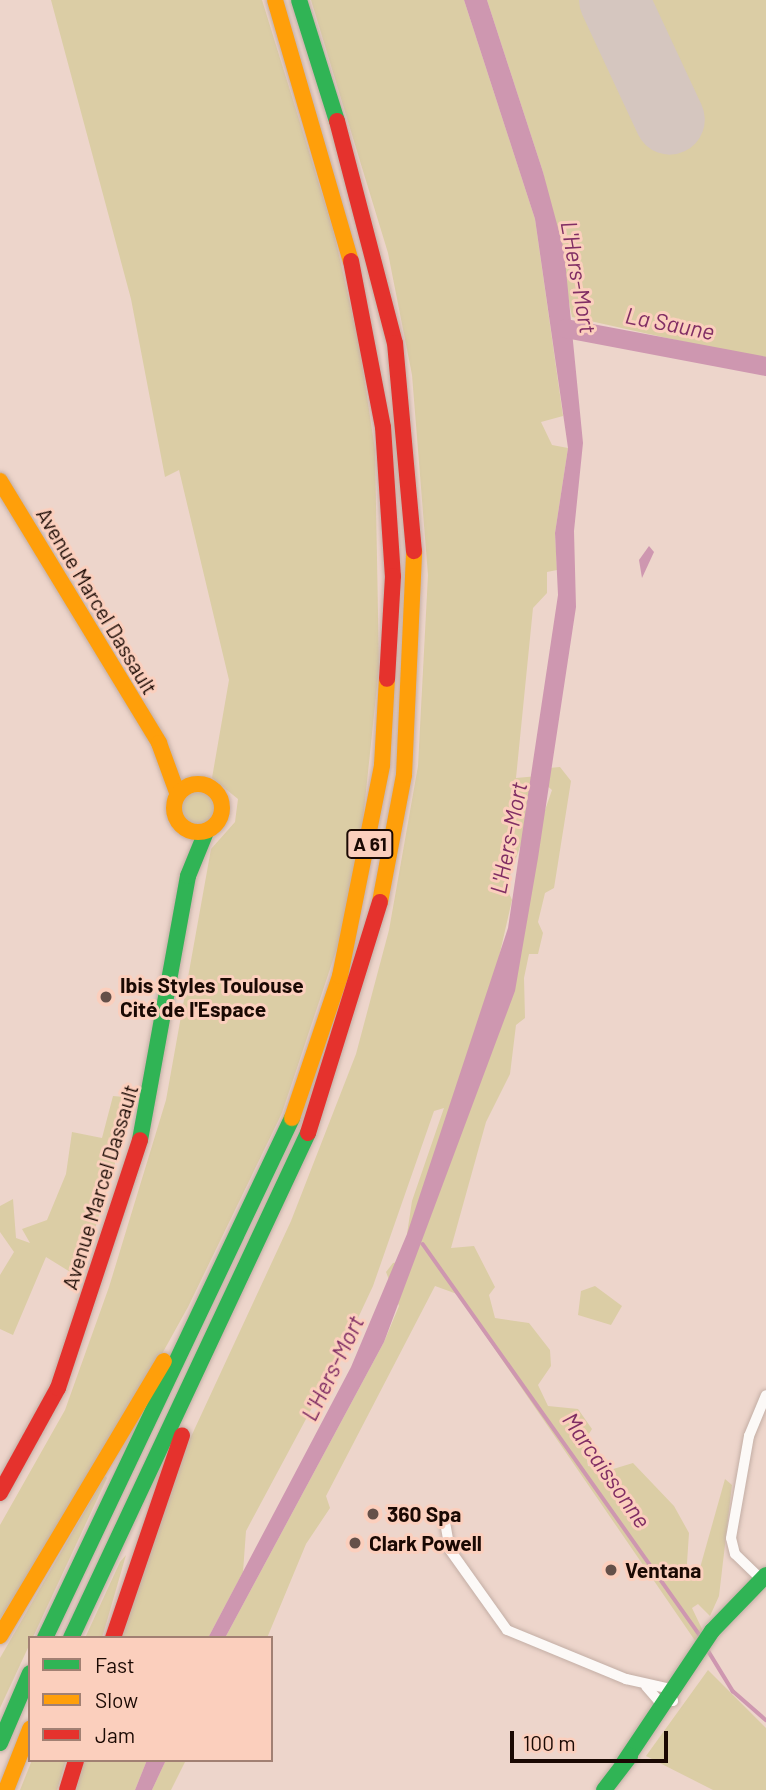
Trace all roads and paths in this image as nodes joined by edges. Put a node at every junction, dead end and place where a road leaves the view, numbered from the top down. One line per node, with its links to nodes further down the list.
1 (275, 0): 11 (main road, A 61)
2 (299, 0): 10 (main road, A 61)
3 (0, 481): 4 (main road, Avenue Marcel Dassault)
4 (159, 743): 5 (main road, Avenue Marcel Dassault); 6 (main road, Avenue Marcel Dassault)
5 (197, 784): 6 (main road); 8 (main road, Avenue Marcel Dassault)
6 (178, 795): 7 (main road, Avenue Marcel Dassault)
7 (186, 830): 8 (main road); 9 (main road, Avenue Marcel Dassault)
8 (205, 832): 9 (main road, Avenue Marcel Dassault)
9 (188, 876): 13 (main road, Avenue Marcel Dassault)
10 (246, 1278): 18 (main road, A 61); 19 (main road)
11 (192, 1331): 16 (main road); 17 (main road, A 61)
12 (766, 1395): 15 (street)
13 (0, 1493)
14 (444, 1522): 21 (street)
15 (764, 1577): 21 (main road)
16 (0, 1636)
17 (46, 1636)
18 (72, 1636)
19 (114, 1636)
20 (28, 1678): 23 (main road)
21 (668, 1698): 27 (main road)
22 (28, 1734): 25 (main road)
23 (0, 1743)
24 (75, 1762): 26 (main road)
25 (6, 1790)
26 (67, 1790)
27 (604, 1790)

